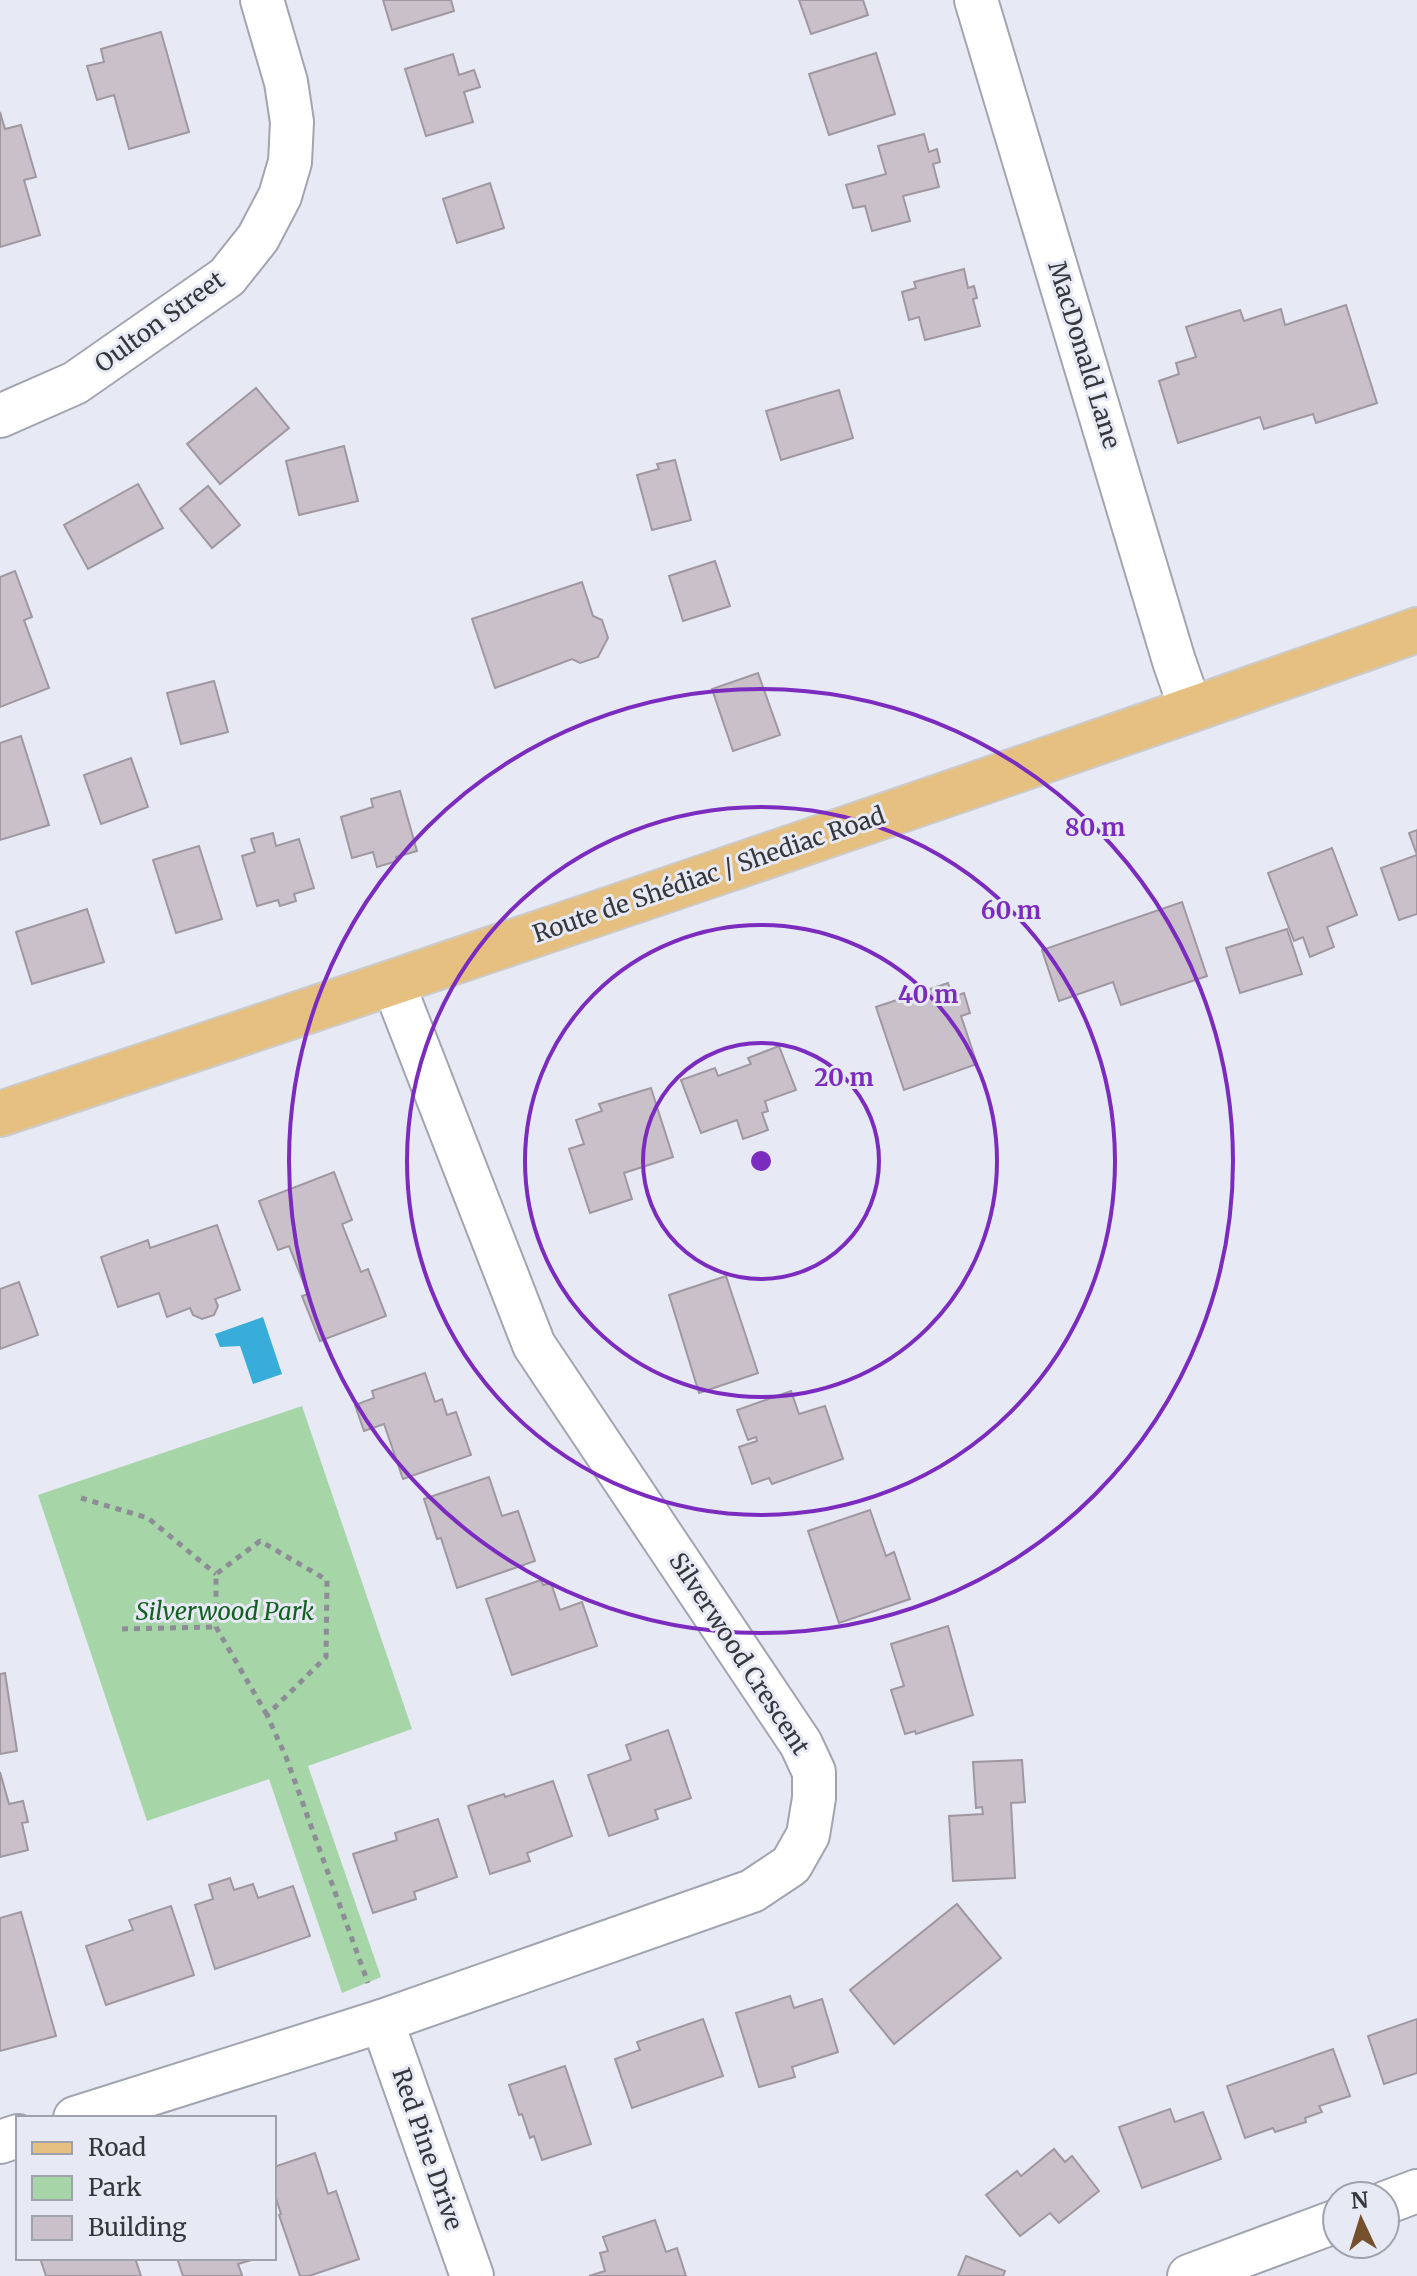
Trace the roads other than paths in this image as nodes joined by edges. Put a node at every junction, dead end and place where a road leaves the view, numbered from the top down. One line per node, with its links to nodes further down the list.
1 (262, 0): 3 (street, Oulton Street)
2 (976, 0): 5 (street, MacDonald Lane)
3 (0, 416)
4 (1417, 630): 5 (main road, Route de Shédiac / Shediac Road)
5 (1191, 710): 6 (main road, Route de Shédiac / Shediac Road)
6 (393, 983): 7 (main road, Route de Shédiac / Shediac Road); 8 (street, Silverwood Crescent)
7 (0, 1114)
8 (382, 2021): 9 (street, Silverwood Crescent); 11 (street, Red Pine Drive)
9 (81, 2116)
10 (1321, 2227): 12 (street)
11 (472, 2276)
12 (1189, 2276)

